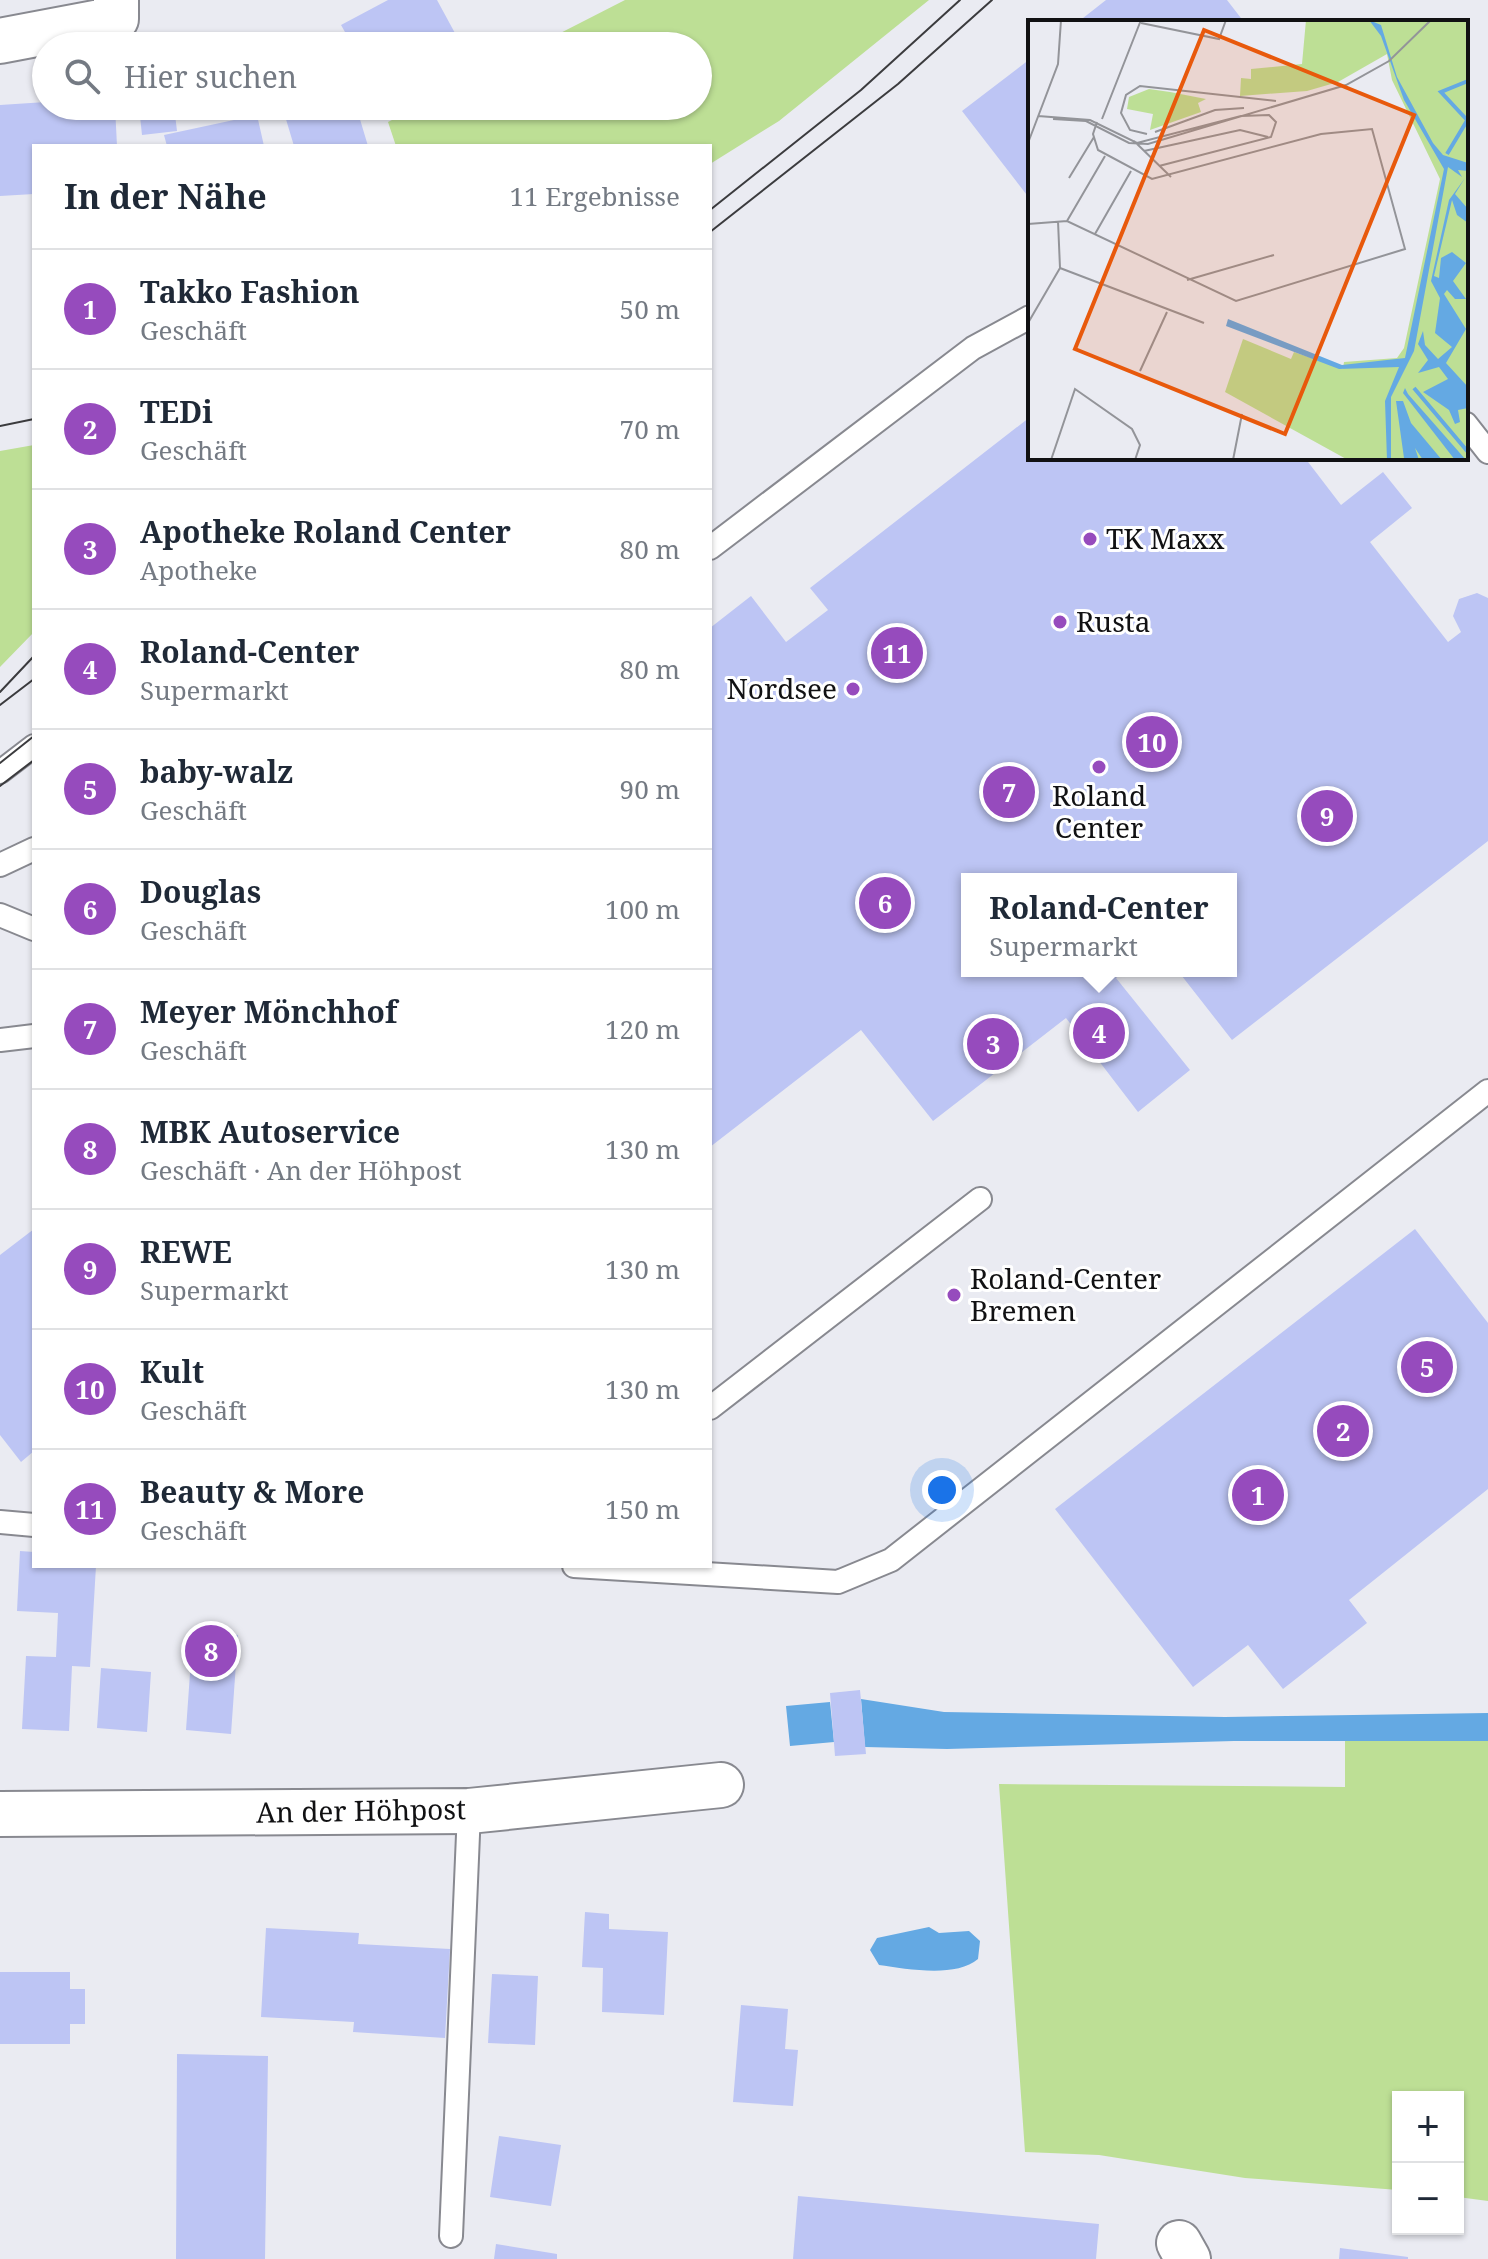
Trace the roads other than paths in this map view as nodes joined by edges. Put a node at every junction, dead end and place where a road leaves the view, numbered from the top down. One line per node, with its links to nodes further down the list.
1 (116, 0): 2 (street)
2 (47, 32)
3 (32, 35): 4 (street)
4 (0, 41)
5 (1028, 318): 8 (lane)
6 (1468, 427): 7 (lane)
7 (1488, 452)
8 (712, 546)
9 (32, 748): 10 (lane)
10 (0, 772)
11 (32, 850): 12 (lane)
12 (0, 865)
13 (0, 915): 14 (lane)
14 (32, 928)
15 (32, 1024): 17 (lane)
16 (32, 1036): 17 (lane)
17 (5, 1040)
18 (1488, 1091): 23 (lane)
19 (980, 1199): 20 (lane)
20 (712, 1406)
21 (0, 1522): 22 (lane)
22 (32, 1525)
23 (607, 1568)
24 (721, 1785): 25 (street, An der Höhpost)
25 (469, 1811): 26 (street, An der Höhpost); 27 (lane)
26 (0, 1814)
27 (451, 2236)

